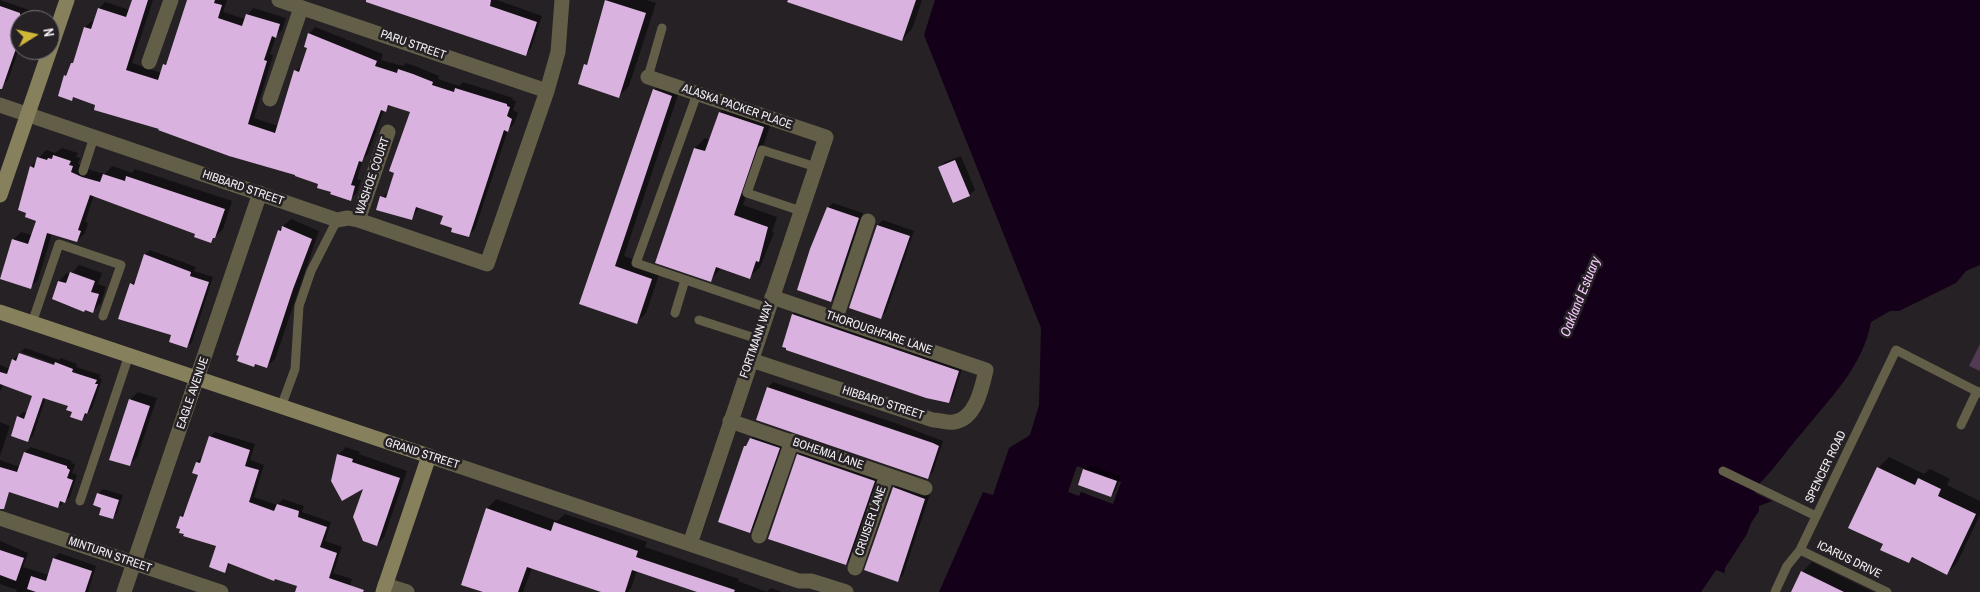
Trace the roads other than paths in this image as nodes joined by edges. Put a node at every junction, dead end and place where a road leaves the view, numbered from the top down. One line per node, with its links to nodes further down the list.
1 (67, 0): 13 (street)
2 (171, 0): 7 (street)
3 (278, 0): 5 (street, PARU STREET)
4 (562, 0): 9 (street)
5 (301, 8): 9 (street, PARU STREET); 11 (street)
6 (662, 28): 8 (lane)
7 (149, 62)
8 (648, 77): 10 (street, ALASKA PACKER PLACE)
9 (547, 91): 23 (street, HIBBARD STREET)
10 (697, 94): 16 (street, ALASKA PACKER PLACE); 25 (lane)
11 (270, 99)
12 (0, 105): 13 (street, HIBBARD STREET)
13 (28, 115): 15 (street, HIBBARD STREET); 20 (street)
14 (388, 132): 23 (street, WASHOE COURT)
15 (94, 137): 18 (lane); 19 (street, HIBBARD STREET)
16 (826, 137): 17 (street, FORTMANN WAY)
17 (816, 167): 21 (street, FORTMANN WAY); 21 (lane)
18 (83, 172)
19 (260, 193): 22 (street, HIBBARD STREET); 37 (street, EAGLE AVENUE)
20 (0, 195)
21 (801, 211): 26 (street, FORTMANN WAY)
22 (337, 220): 23 (street, HIBBARD STREET); 39 (lane)
23 (358, 220)
24 (868, 221): 30 (street)
25 (685, 280): 26 (lane); 28 (lane)
26 (770, 302): 30 (street, THOROUGHFARE LANE); 33 (street, FORTMANN WAY)
27 (0, 312): 32 (street, GRAND STREET)
28 (675, 313)
29 (103, 316): 32 (lane)
30 (836, 318): 36 (street, THOROUGHFARE LANE)
31 (699, 320): 33 (lane)
32 (32, 323): 34 (street, GRAND STREET)
33 (758, 338): 35 (street, FORTMANN WAY)
34 (128, 355): 37 (street, GRAND STREET); 47 (lane)
35 (751, 360): 36 (street, HIBBARD STREET); 40 (street, FORTMANN WAY)
36 (986, 370)
37 (198, 378): 39 (street, GRAND STREET); 53 (street, EAGLE AVENUE)
38 (1979, 392): 41 (lane); 48 (lane, SPENCER ROAD)
39 (281, 407): 43 (street, GRAND STREET)
40 (730, 421): 42 (street, BOHEMIA LANE); 51 (street, FORTMANN WAY)
41 (1960, 425)
42 (792, 441): 45 (street, BOHEMIA LANE); 50 (street)
43 (430, 456): 51 (street, GRAND STREET); 55 (street)
44 (1723, 470): 48 (lane)
45 (887, 475): 46 (street, BOHEMIA LANE); 54 (street, CRUISER LANE)
46 (925, 488)
47 (80, 501)
48 (1816, 516): 52 (lane, SPENCER ROAD)
49 (0, 518): 53 (street, MINTURN STREET)
50 (759, 536)
51 (690, 544): 59 (street, GRAND STREET)
52 (1800, 550): 60 (lane, SPENCER ROAD); 61 (lane, ICARUS DRIVE)
53 (134, 563): 56 (street, EAGLE AVENUE); 57 (street, MINTURN STREET)
54 (856, 568)
55 (384, 588): 58 (street)
56 (124, 592)
57 (221, 592)
58 (407, 592)
59 (846, 592)
60 (1775, 592)
61 (1887, 592)

